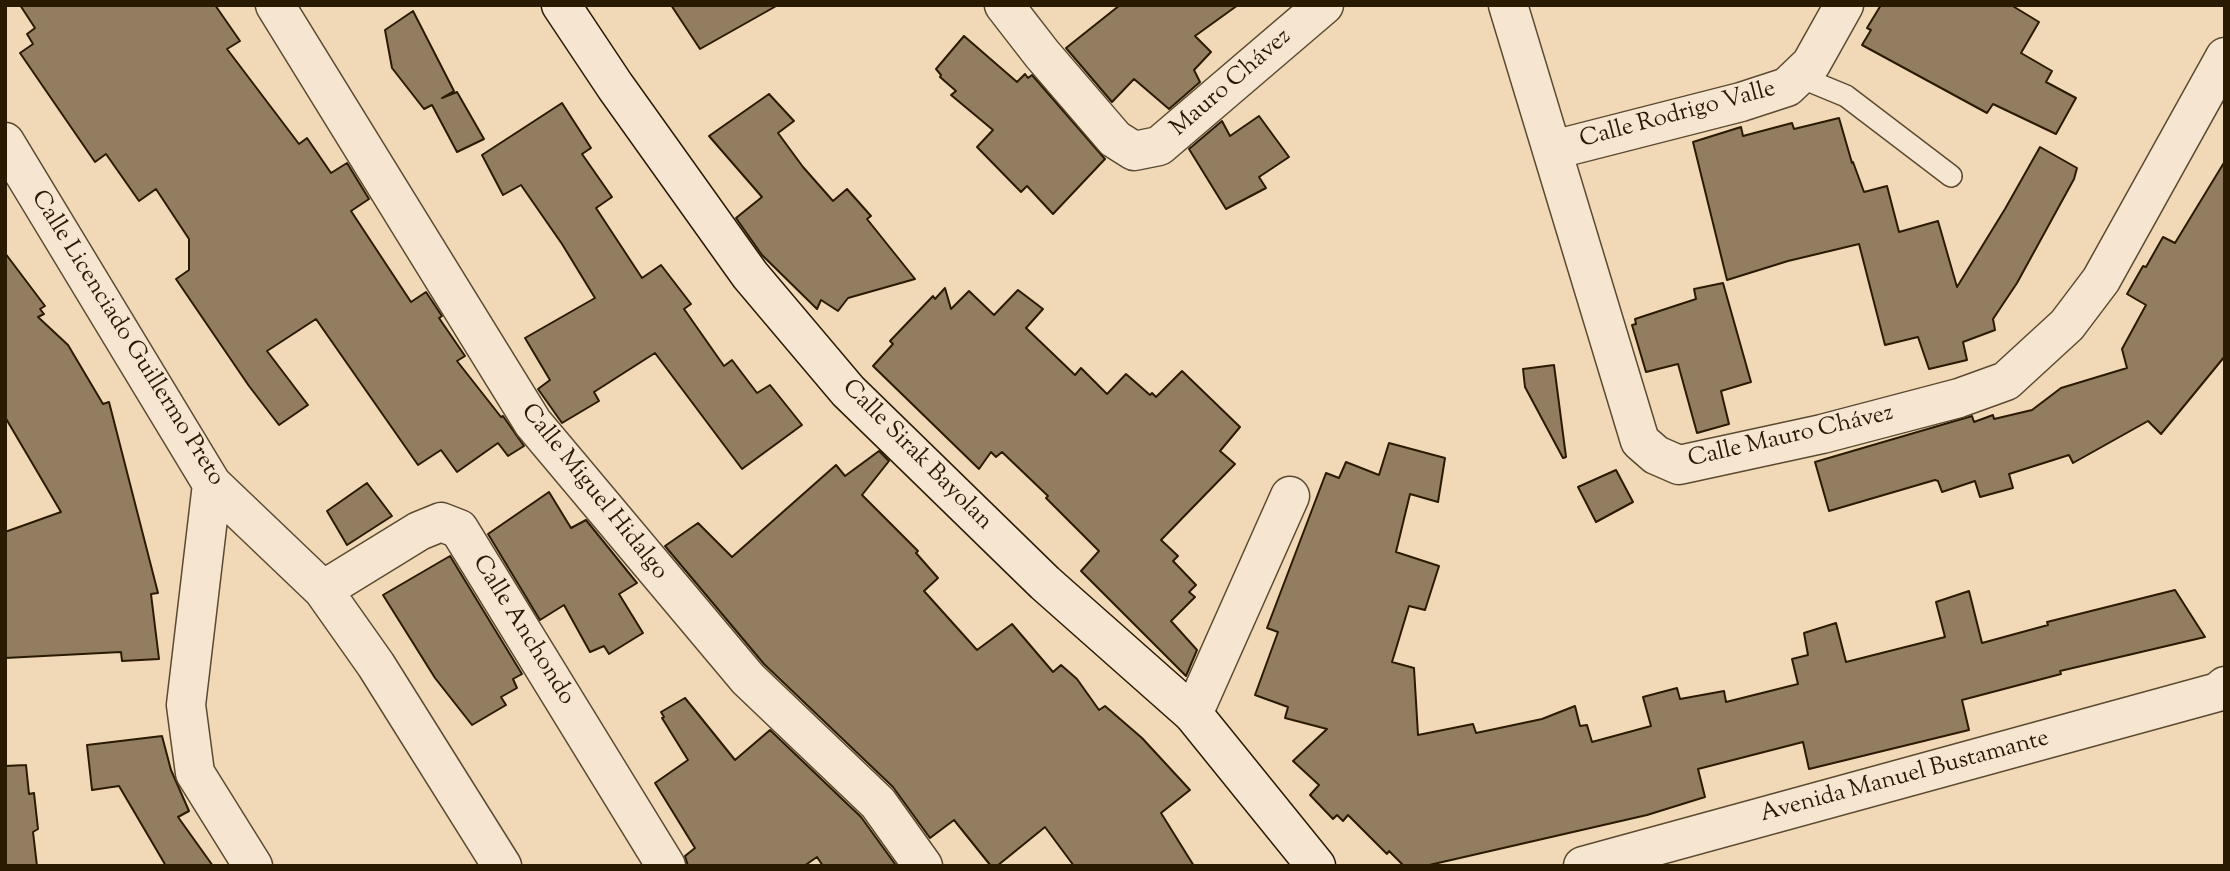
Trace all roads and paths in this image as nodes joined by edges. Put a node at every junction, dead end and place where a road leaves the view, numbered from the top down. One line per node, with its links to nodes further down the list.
1 (275, 5): 20 (street, Calle Miguel Hidalgo)
2 (561, 5): 16 (street, Calle Sirak Bayolan)
3 (1004, 5): 4 (street, Mauro Chávez)
4 (1324, 5)
5 (1508, 5): 10 (street, Calle Mauro Chávez)
6 (1844, 5): 8 (street, Calle Rodrigo Valle)
7 (2225, 57): 10 (street, Calle Mauro Chávez)
8 (1800, 77): 10 (street, Calle Rodrigo Valle); 11 (lane)
9 (5, 142): 12 (street, Calle Licenciado Guillermo Preto)
10 (1553, 150)
11 (1951, 176)
12 (212, 484): 14 (street, Calle Licenciado Guillermo Preto); 17 (street)
13 (1290, 496): 16 (street)
14 (323, 590): 18 (street, Calle Licenciado Guillermo Preto); 19 (street, Calle Anchondo)
15 (2225, 686): 22 (street, Avenida Manuel Bustamante)
16 (1193, 714): 21 (street, Calle Sirak Bayolan)
17 (253, 866)
18 (502, 866)
19 (666, 866)
20 (923, 866)
21 (1316, 866)
22 (1583, 866)

